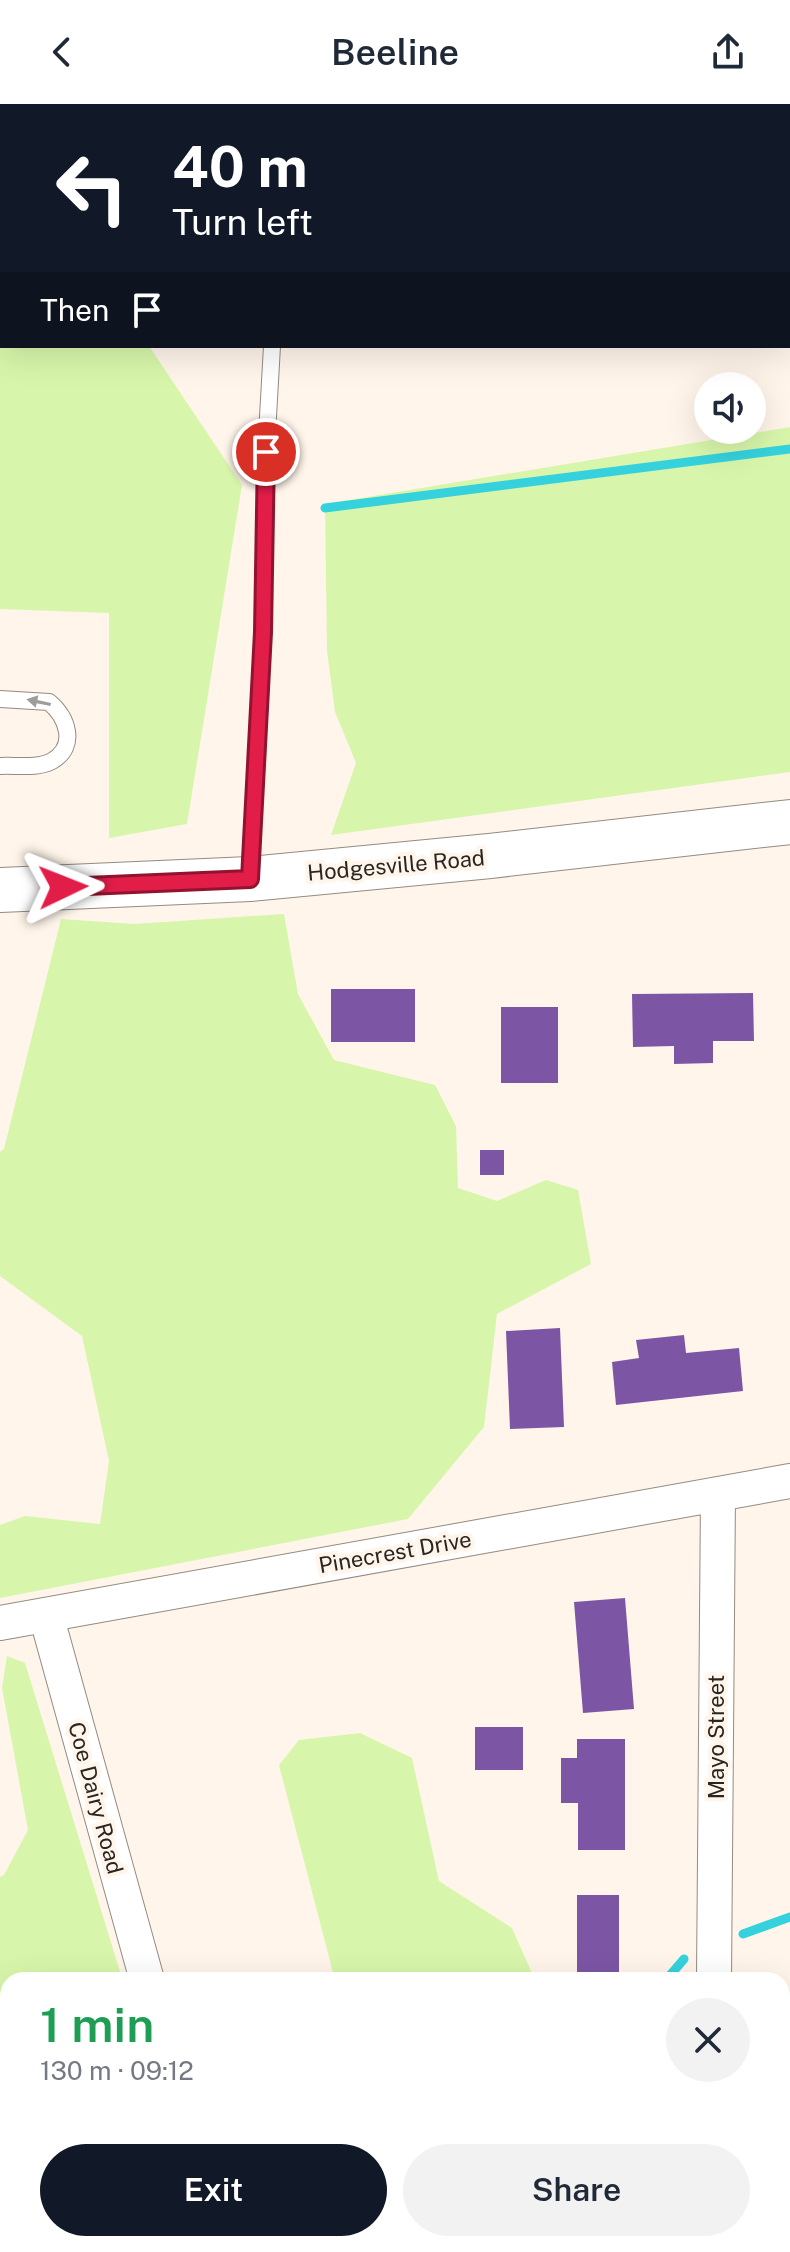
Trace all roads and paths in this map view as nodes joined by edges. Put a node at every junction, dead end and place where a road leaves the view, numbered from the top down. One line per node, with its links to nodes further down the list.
1 (272, 348): 5 (lane)
2 (0, 699): 3 (lane, one-way to 2)
3 (0, 766)
4 (790, 822): 5 (street, Hodgesville Road)
5 (250, 879): 6 (street, Hodgesville Road)
6 (0, 890)
7 (790, 1481): 8 (street, Pinecrest Drive)
8 (718, 1494): 9 (street, Pinecrest Drive); 12 (street, Mayo Street)
9 (46, 1615): 10 (street, Pinecrest Drive); 11 (street, Coe Dairy Road)
10 (0, 1623)
11 (145, 1972)
12 (714, 1972)

